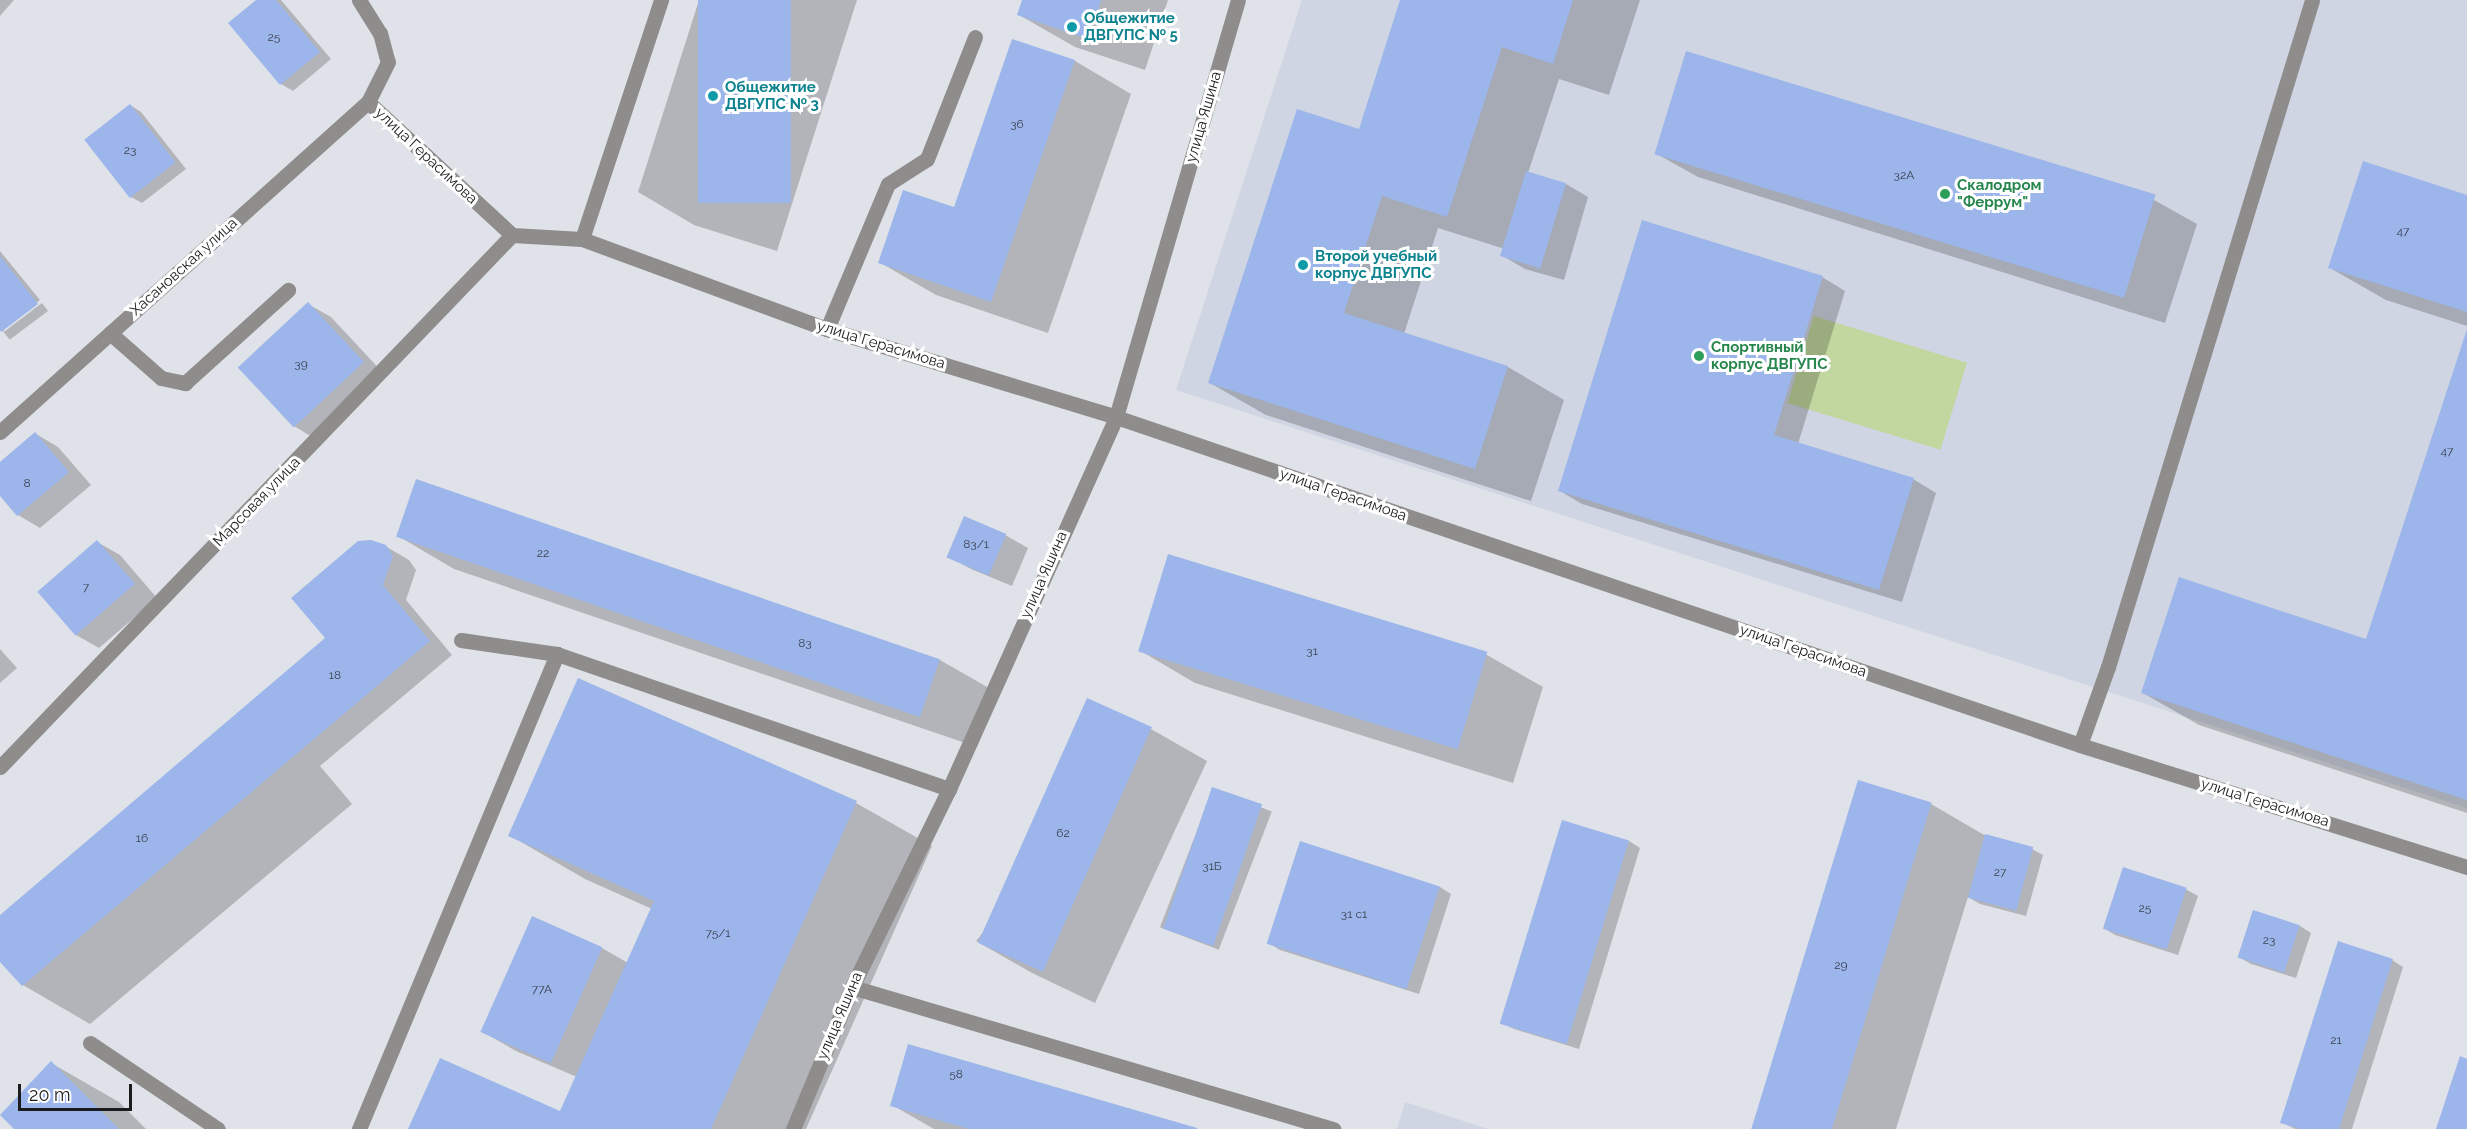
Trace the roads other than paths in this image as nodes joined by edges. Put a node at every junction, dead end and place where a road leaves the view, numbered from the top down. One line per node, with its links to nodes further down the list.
1 (358, 0): 6 (street, улица Герасимова)
2 (661, 0): 8 (street)
3 (1238, 0): 12 (street, улица Яшина)
4 (2312, 0): 16 (street)
5 (975, 37): 10 (street)
6 (368, 102): 7 (street, улица Герасимова); 11 (street, Хасановская улица)
7 (512, 235): 8 (street, улица Герасимова); 17 (street, Марсовая улица)
8 (582, 239): 10 (street, улица Герасимова)
9 (288, 290): 11 (street)
10 (827, 329): 12 (street, улица Герасимова)
11 (110, 333): 13 (street, Хасановская улица)
12 (1116, 417): 16 (street, улица Герасимова); 18 (street, улица Яшина)
13 (0, 432)
14 (461, 640): 15 (street)
15 (557, 654): 18 (street); 23 (street)
16 (2080, 745): 19 (street, улица Герасимова)
17 (0, 767)
18 (949, 789): 20 (street, улица Яшина)
19 (2467, 867)
20 (852, 987): 24 (street, улица Яшина); 25 (street)
21 (90, 1043): 22 (street)
22 (218, 1129)
23 (359, 1129)
24 (793, 1129)
25 (1333, 1129)

